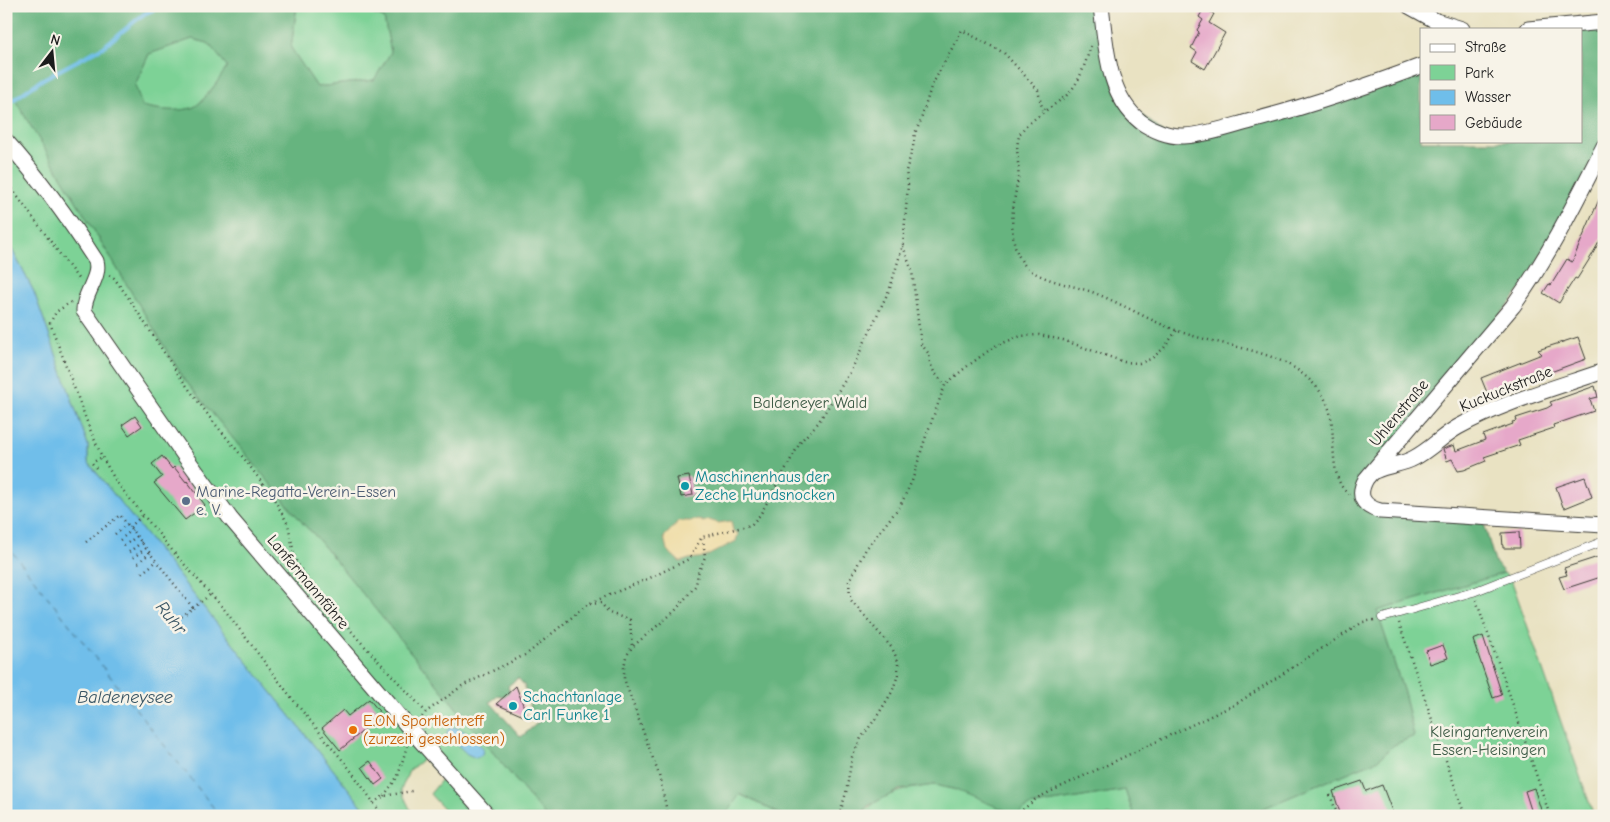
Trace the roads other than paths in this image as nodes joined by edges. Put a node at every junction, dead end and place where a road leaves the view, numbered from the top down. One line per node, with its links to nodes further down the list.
1 (1101, 6): 6 (street)
2 (1408, 6): 4 (street)
3 (1604, 22): 5 (street)
4 (1459, 28)
5 (1539, 28)
6 (1420, 66)
7 (6, 142): 14 (street, Lanfermannfähre)
8 (1604, 146): 10 (street, Uhlenstraße)
9 (1604, 371): 10 (street, Kuckuckstraße)
10 (1371, 473): 11 (street, Uhlenstraße)
11 (1604, 525)
12 (1604, 541): 13 (lane)
13 (1382, 618)
14 (488, 816)

